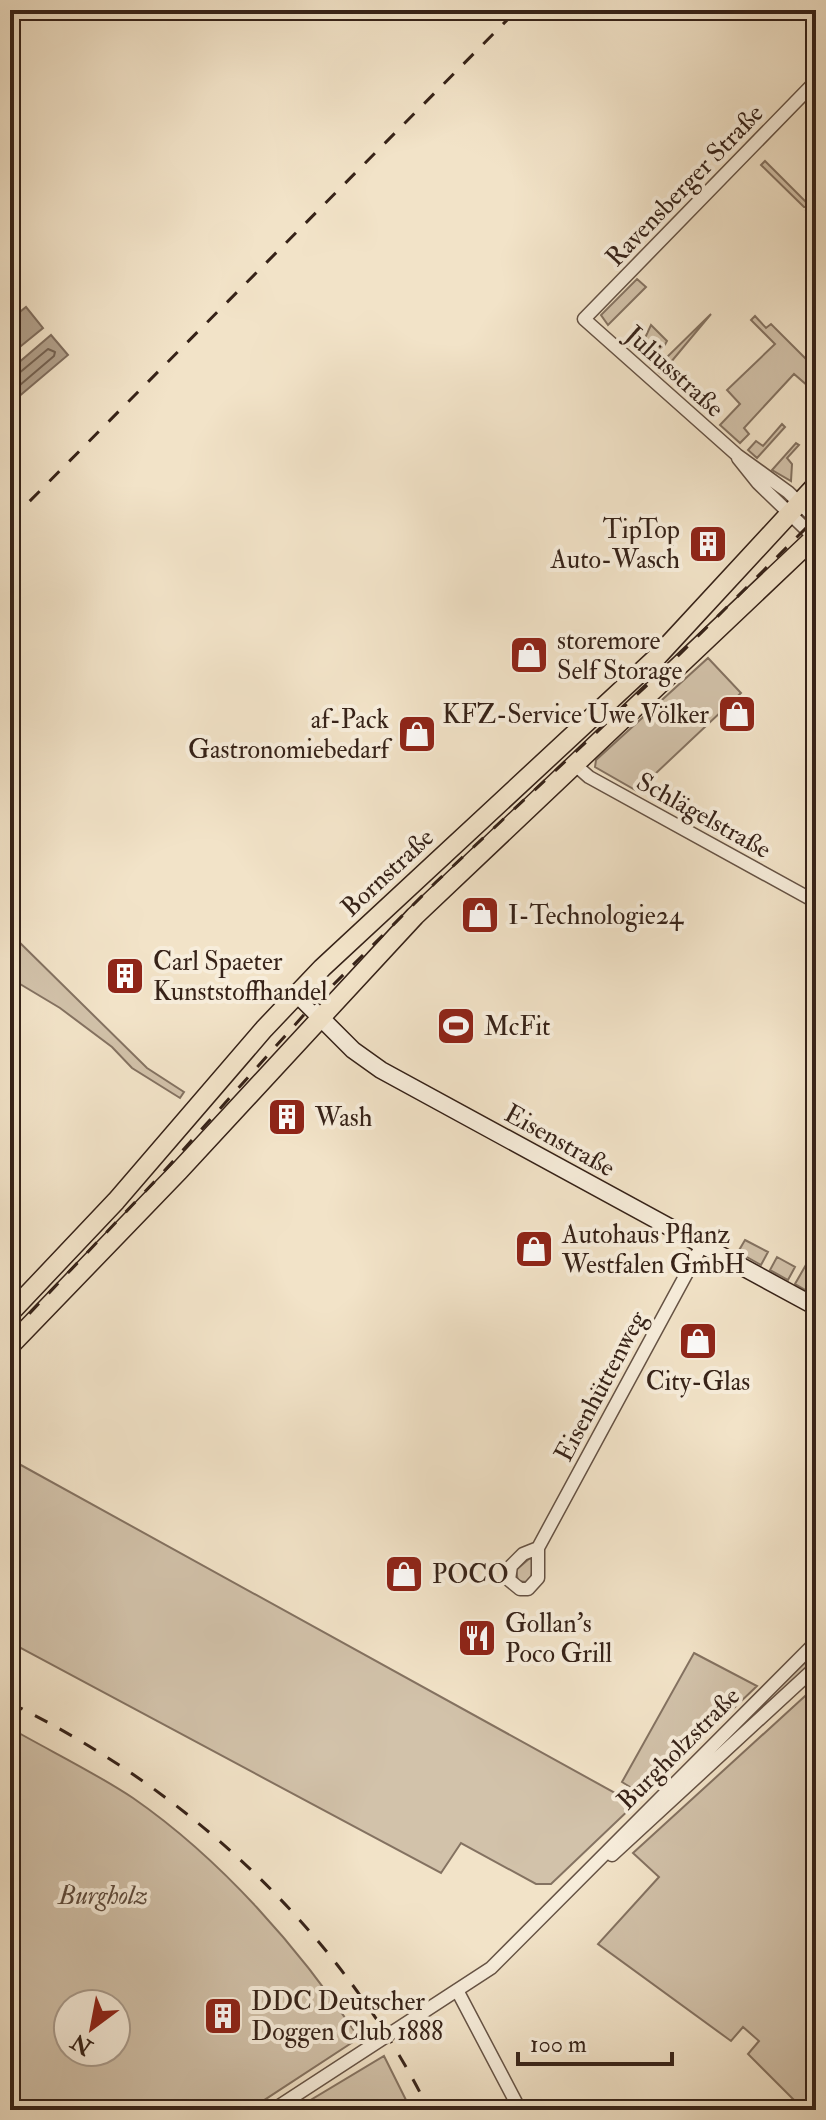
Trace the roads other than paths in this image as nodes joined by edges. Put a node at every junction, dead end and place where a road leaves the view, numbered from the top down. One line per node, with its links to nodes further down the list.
1 (816, 81): 2 (street, Ravensberger Straße)
2 (584, 319): 4 (street, Juliusstraße)
3 (816, 485): 4 (main road, Bornstraße)
4 (795, 508): 5 (street, Juliusstraße); 5 (street, Juliusstraße); 8 (main road, Bornstraße)
5 (816, 533): 6 (main road, Bornstraße)
6 (573, 763): 7 (street, Schlägelstraße); 9 (main road, Bornstraße)
7 (816, 902)
8 (297, 994): 9 (street, Eisenstraße); 12 (main road, Bornstraße)
9 (318, 1016): 10 (street, Eisenstraße); 13 (main road, Bornstraße)
10 (702, 1245): 11 (street, Eisenstraße); 14 (street, Eisenhüttenweg)
11 (816, 1307)
12 (10, 1313)
13 (10, 1346)
14 (538, 1548)
15 (816, 1642): 17 (street, Burgholzstraße)
16 (816, 1667): 17 (street, Burgholzstraße)
17 (626, 1838): 18 (street, Burgholzstraße)
18 (458, 1992): 19 (street, Burgholzstraße); 20 (street)
19 (273, 2110)
20 (520, 2110)

